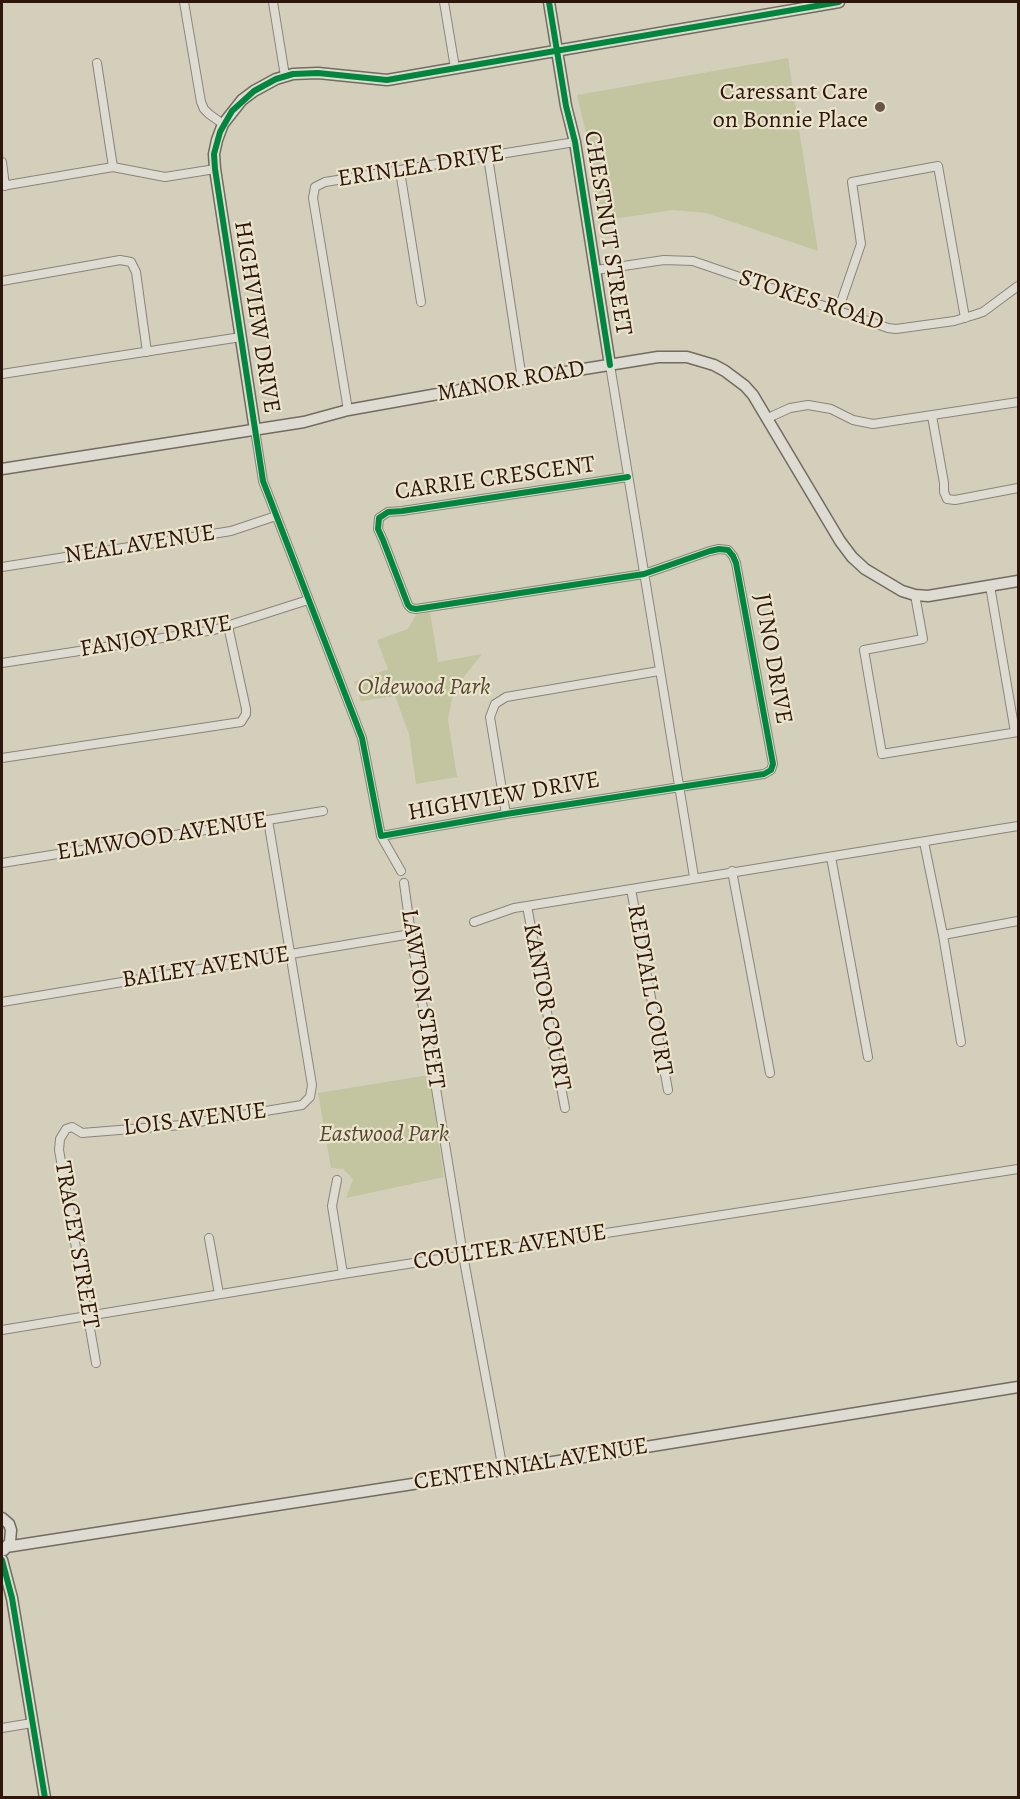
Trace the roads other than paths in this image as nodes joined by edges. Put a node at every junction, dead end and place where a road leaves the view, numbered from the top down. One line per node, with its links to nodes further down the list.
1 (184, 2): 10 (street)
2 (273, 2): 9 (street)
3 (444, 2): 8 (street)
4 (549, 2): 6 (street, CHESTNUT STREET)
5 (839, 2): 6 (street, HIGHVIEW DRIVE)
6 (557, 50): 8 (street, HIGHVIEW DRIVE); 11 (street, CHESTNUT STREET)
7 (97, 63): 14 (street)
8 (455, 68): 9 (street, HIGHVIEW DRIVE)
9 (285, 76): 10 (street, HIGHVIEW DRIVE)
10 (223, 124): 15 (street, HIGHVIEW DRIVE)
11 (575, 142): 12 (street, ERINLEA DRIVE); 18 (street, CHESTNUT STREET)
12 (488, 157): 16 (street, ERINLEA DRIVE); 28 (street)
13 (2, 162): 17 (street)
14 (113, 167): 15 (street); 17 (street)
15 (215, 169): 24 (street, HIGHVIEW DRIVE)
16 (400, 171): 21 (street); 30 (street, ERINLEA DRIVE)
17 (3, 186)
18 (596, 270): 22 (street, STOKES ROAD); 26 (street, CHESTNUT STREET)
19 (2, 282): 25 (street)
20 (1018, 286): 23 (street, STOKES ROAD)
21 (421, 302)
22 (838, 311): 23 (street, STOKES ROAD); 23 (street)
23 (964, 318)
24 (241, 337): 25 (street); 33 (street, HIGHVIEW DRIVE)
25 (147, 352): 27 (street)
26 (610, 365): 28 (street, MANOR ROAD); 32 (street, MANOR ROAD); 35 (street, CHESTNUT STREET)
27 (2, 374)
28 (522, 379): 30 (street, MANOR ROAD)
29 (1018, 402): 31 (street)
30 (348, 410): 33 (street, MANOR ROAD)
31 (932, 416): 32 (street); 36 (street)
32 (768, 417): 42 (street, MANOR ROAD)
33 (255, 430): 34 (street, MANOR ROAD); 37 (street, HIGHVIEW DRIVE)
34 (2, 469)
35 (628, 477): 39 (street, CHESTNUT STREET); 39 (street, CARRIE CRESCENT)
36 (1018, 488)
37 (276, 516): 38 (street, NEAL AVENUE); 43 (street, HIGHVIEW DRIVE)
38 (2, 567)
39 (644, 574): 46 (street, CHESTNUT STREET); 49 (street, JUNO DRIVE)
40 (1018, 581): 41 (street, MANOR ROAD)
41 (990, 586): 42 (street, MANOR ROAD); 47 (street)
42 (915, 595): 47 (street)
43 (308, 600): 44 (street, FANJOY DRIVE); 54 (street, HIGHVIEW DRIVE)
44 (228, 626): 45 (street, FANJOY DRIVE); 48 (street)
45 (2, 663)
46 (659, 671): 49 (street, CHESTNUT STREET); 51 (street)
47 (1017, 732)
48 (2, 758)
49 (679, 787): 51 (street, HIGHVIEW DRIVE); 60 (street, CHESTNUT STREET)
50 (323, 811): 52 (street, ELMWOOD AVENUE)
51 (506, 814): 54 (street, HIGHVIEW DRIVE)
52 (268, 820): 57 (street, ELMWOOD AVENUE); 68 (street)
53 (1018, 826): 55 (street)
54 (381, 836): 58 (street, HIGHVIEW DRIVE)
55 (924, 842): 56 (street); 67 (street)
56 (831, 857): 59 (street); 71 (street)
57 (2, 863)
58 (401, 871)
59 (732, 871): 60 (street); 72 (street)
60 (694, 877): 62 (street)
61 (404, 883): 66 (street, LAWTON STREET)
62 (630, 889): 63 (street); 73 (street, REDTAIL COURT)
63 (527, 906): 65 (street); 74 (street, KANTOR COURT)
64 (1018, 921): 67 (street)
65 (474, 922)
66 (411, 934): 68 (street, BAILEY AVENUE); 79 (street, LAWTON STREET)
67 (943, 935): 70 (street)
68 (291, 954): 69 (street, BAILEY AVENUE); 75 (street, LOIS AVENUE)
69 (2, 1002)
70 (961, 1042)
71 (868, 1057)
72 (770, 1073)
73 (668, 1090)
74 (565, 1108)
75 (66, 1129): 82 (street, TRACEY STREET)
76 (1018, 1169): 79 (street, COULTER AVENUE)
77 (337, 1180): 80 (street)
78 (209, 1238): 81 (street)
79 (463, 1255): 80 (street, COULTER AVENUE); 86 (street, LAWTON STREET)
80 (343, 1274): 81 (street, COULTER AVENUE)
81 (219, 1294): 82 (street, COULTER AVENUE)
82 (88, 1316): 83 (street, COULTER AVENUE); 84 (street, TRACEY STREET)
83 (2, 1330)
84 (96, 1363)
85 (1018, 1387): 86 (street, CENTENNIAL AVENUE)
86 (503, 1470): 89 (street, CENTENNIAL AVENUE)
87 (3, 1517): 88 (street)
88 (11, 1530): 89 (street); 90 (street)
89 (44, 1542): 90 (street, CENTENNIAL AVENUE)
90 (3, 1553): 92 (street)
91 (2, 1581): 92 (street)
92 (15, 1620): 93 (street)
93 (32, 1723): 94 (street); 95 (street)
94 (2, 1728)
95 (45, 1797)

